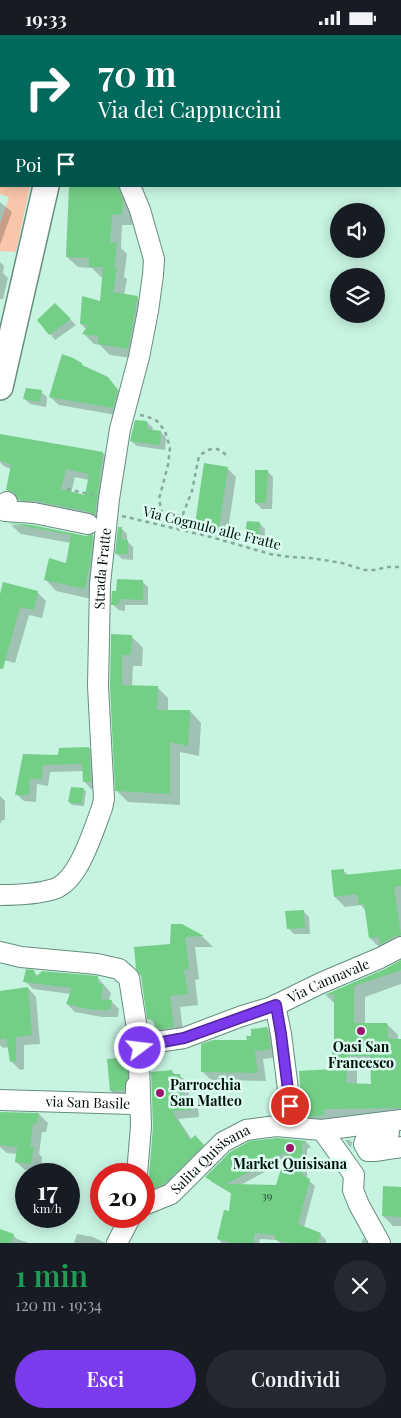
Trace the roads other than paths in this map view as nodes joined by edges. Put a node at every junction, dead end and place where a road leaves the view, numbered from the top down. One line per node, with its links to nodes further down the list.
1 (46, 187): 3 (main road)
2 (130, 187): 6 (street, Strada Fratte)
3 (0, 387)
4 (7, 502): 5 (street)
5 (88, 523)
6 (0, 895)
7 (401, 947): 9 (street, Via Cannavale)
8 (0, 952): 10 (street)
9 (276, 1005): 10 (street, Via Cannavale); 13 (street)
10 (140, 1056): 11 (street, via San Basile); 17 (street)
11 (0, 1100)
12 (401, 1120): 14 (street, Salita Quisisana)
13 (277, 1126): 14 (street, Salita Quisisana); 18 (street, Salita Quisisana)
14 (322, 1130): 21 (street)
15 (401, 1132): 16 (street)
16 (401, 1147)
17 (138, 1163)
18 (155, 1201)
19 (125, 1228): 20 (street)
20 (117, 1243)
21 (380, 1243)

